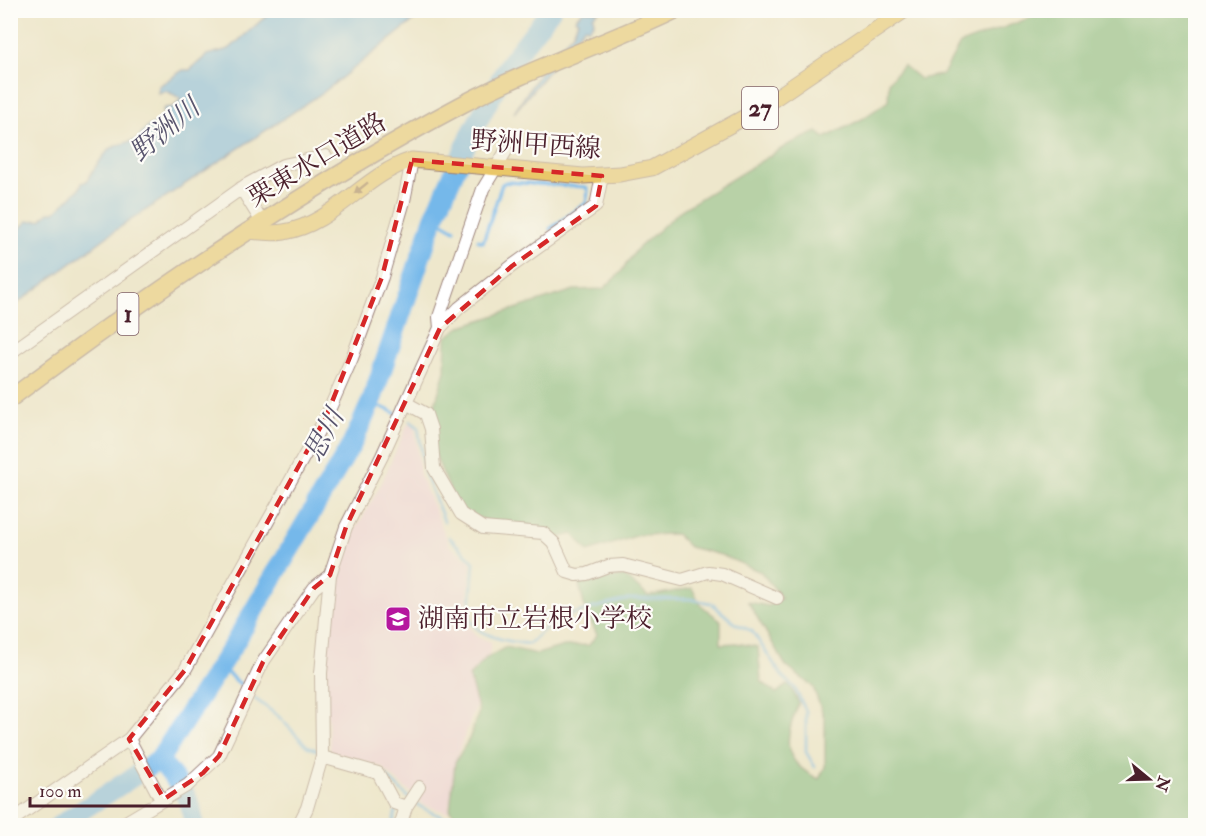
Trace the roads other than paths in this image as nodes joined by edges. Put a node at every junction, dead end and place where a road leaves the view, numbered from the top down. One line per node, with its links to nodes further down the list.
1 (676, 10): 9 (highway, 栗東水口道路 / 1)
2 (905, 10): 7 (main road, 野洲甲西線 / 27)
3 (506, 151): 6 (street)
4 (326, 156): 8 (street)
5 (414, 160): 6 (main road, 野洲甲西線 / 27); 10 (main road, 野洲甲西線 / 27, one-way to 10); 17 (street)
6 (494, 167): 7 (main road, 野洲甲西線 / 27); 11 (street)
7 (602, 176): 11 (street)
8 (241, 188): 9 (street); 12 (street)
9 (262, 222): 10 (highway, 栗東水口道路 / 1)
10 (247, 231): 13 (highway, 栗東水口道路 / 1)
11 (440, 328): 14 (street)
12 (10, 353)
13 (10, 399)
14 (406, 403): 15 (street); 16 (street)
15 (330, 575): 18 (street); 19 (street)
16 (777, 598)
17 (130, 740): 19 (street); 20 (street)
18 (322, 757): 22 (street); 23 (street)
19 (162, 798): 21 (street)
20 (10, 822)
21 (119, 825)
22 (298, 825)
23 (400, 825)

